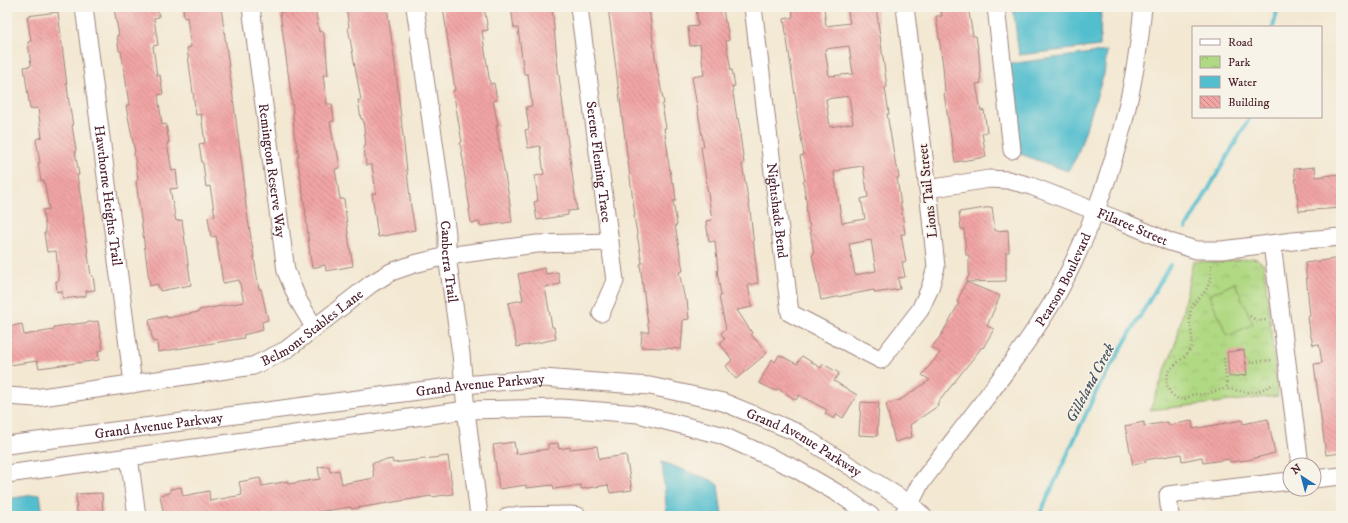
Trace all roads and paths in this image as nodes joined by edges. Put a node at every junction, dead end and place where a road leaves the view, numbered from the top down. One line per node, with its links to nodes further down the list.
1 (84, 7): 25 (street, Hawthorne Heights Trail)
2 (251, 7): 20 (street, Remington Reserve Way)
3 (415, 7): 15 (street, Canberra Trail)
4 (579, 7): 13 (street, Serene Fleming Trace)
5 (753, 7): 22 (street, Nightshade Bend)
6 (905, 7): 10 (street, Lions Tail Street)
7 (996, 7): 9 (street)
8 (1143, 7): 11 (street, Pearson Boulevard)
9 (1012, 150)
10 (928, 188): 11 (street, Filaree Street); 22 (street, Lions Tail Street)
11 (1095, 212): 14 (street, Filaree Street); 38 (street, Pearson Boulevard)
12 (1341, 237): 14 (street, Filaree Street)
13 (610, 242): 15 (street, Belmont Stables Lane); 17 (street, Serene Fleming Trace)
14 (1272, 244): 33 (street)
15 (447, 256): 20 (street, Belmont Stables Lane); 27 (street, Canberra Trail)
16 (1211, 264): 28 (path)
17 (601, 313)
18 (1250, 316): 19 (path)
19 (1267, 320)
20 (314, 328): 25 (street, Belmont Stables Lane)
21 (1224, 358): 28 (path)
22 (881, 360)
23 (1271, 360): 24 (path)
24 (1246, 363)
25 (133, 384): 29 (street, Belmont Stables Lane)
26 (1274, 384): 28 (path)
27 (464, 385): 30 (street, Canberra Trail); 31 (street, Grand Avenue Parkway); 38 (street, Grand Avenue Parkway)
28 (1227, 389)
29 (7, 396)
30 (466, 410): 32 (street, Grand Avenue Parkway); 40 (street, Canberra Trail); 43 (street, Grand Avenue Parkway)
31 (7, 446)
32 (129, 457): 34 (street, Grand Avenue Parkway); 39 (street)
33 (1299, 457)
34 (7, 474)
35 (1341, 476): 36 (street)
36 (1322, 478)
37 (1282, 482): 45 (street)
38 (906, 510): 44 (street, Grand Avenue Parkway)
39 (137, 516)
40 (479, 516)
41 (508, 516): 42 (street)
42 (578, 516)
43 (871, 516)
44 (923, 516)
45 (1170, 516)

